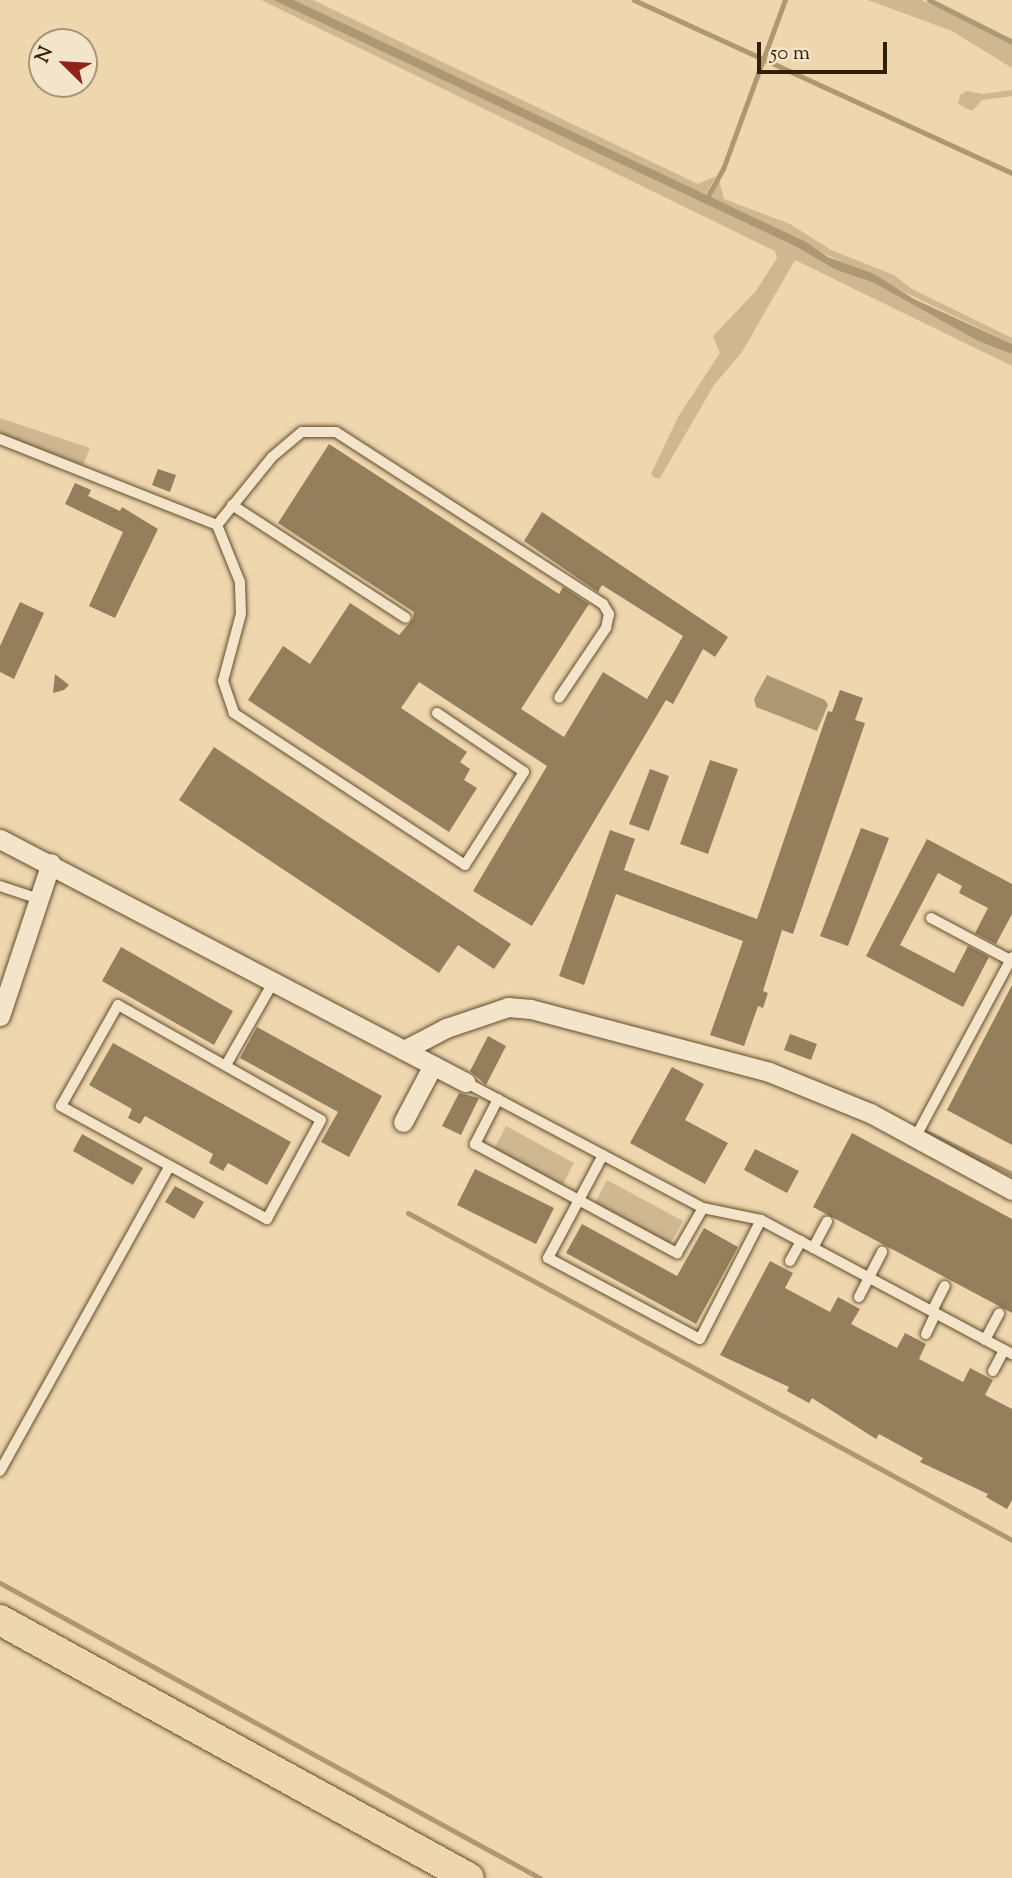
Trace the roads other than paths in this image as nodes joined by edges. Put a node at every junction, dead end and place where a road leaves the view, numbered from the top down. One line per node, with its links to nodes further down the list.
1 (0, 439): 3 (lane)
2 (232, 505): 3 (lane); 4 (lane); 5 (lane)
3 (217, 525): 6 (lane)
4 (406, 618)
5 (559, 698)
6 (437, 713)
7 (0, 839): 8 (street)
8 (51, 863): 10 (street); 13 (street)
9 (0, 886): 10 (lane)
10 (39, 900): 14 (street)
11 (931, 918): 12 (lane)
12 (1011, 958): 21 (lane)
13 (274, 981): 15 (street); 16 (lane)
14 (0, 1016)
15 (404, 1050): 17 (street); 21 (street)
16 (226, 1065): 23 (lane); 23 (lane)
17 (433, 1065): 18 (street); 20 (street)
18 (465, 1082): 19 (lane)
19 (498, 1099): 22 (lane); 25 (lane)
20 (403, 1122)
21 (915, 1138): 24 (street)
22 (603, 1155): 25 (lane); 26 (lane)
23 (170, 1166): 42 (lane)
24 (1012, 1190)
25 (579, 1200): 26 (lane); 27 (lane)
26 (703, 1208): 27 (lane)
27 (761, 1220): 29 (lane)
28 (827, 1222): 30 (lane)
29 (801, 1241): 30 (lane); 32 (lane)
30 (813, 1248): 33 (lane)
31 (882, 1252): 33 (lane)
32 (790, 1261)
33 (869, 1278): 35 (lane); 36 (lane)
34 (945, 1286): 36 (lane)
35 (859, 1297)
36 (934, 1312): 38 (lane); 39 (lane)
37 (999, 1314): 39 (lane)
38 (926, 1334)
39 (985, 1340): 40 (lane)
40 (1008, 1352): 41 (lane)
41 (993, 1371)
42 (0, 1471)
43 (0, 1620): 44 (main road)
44 (469, 1878)

